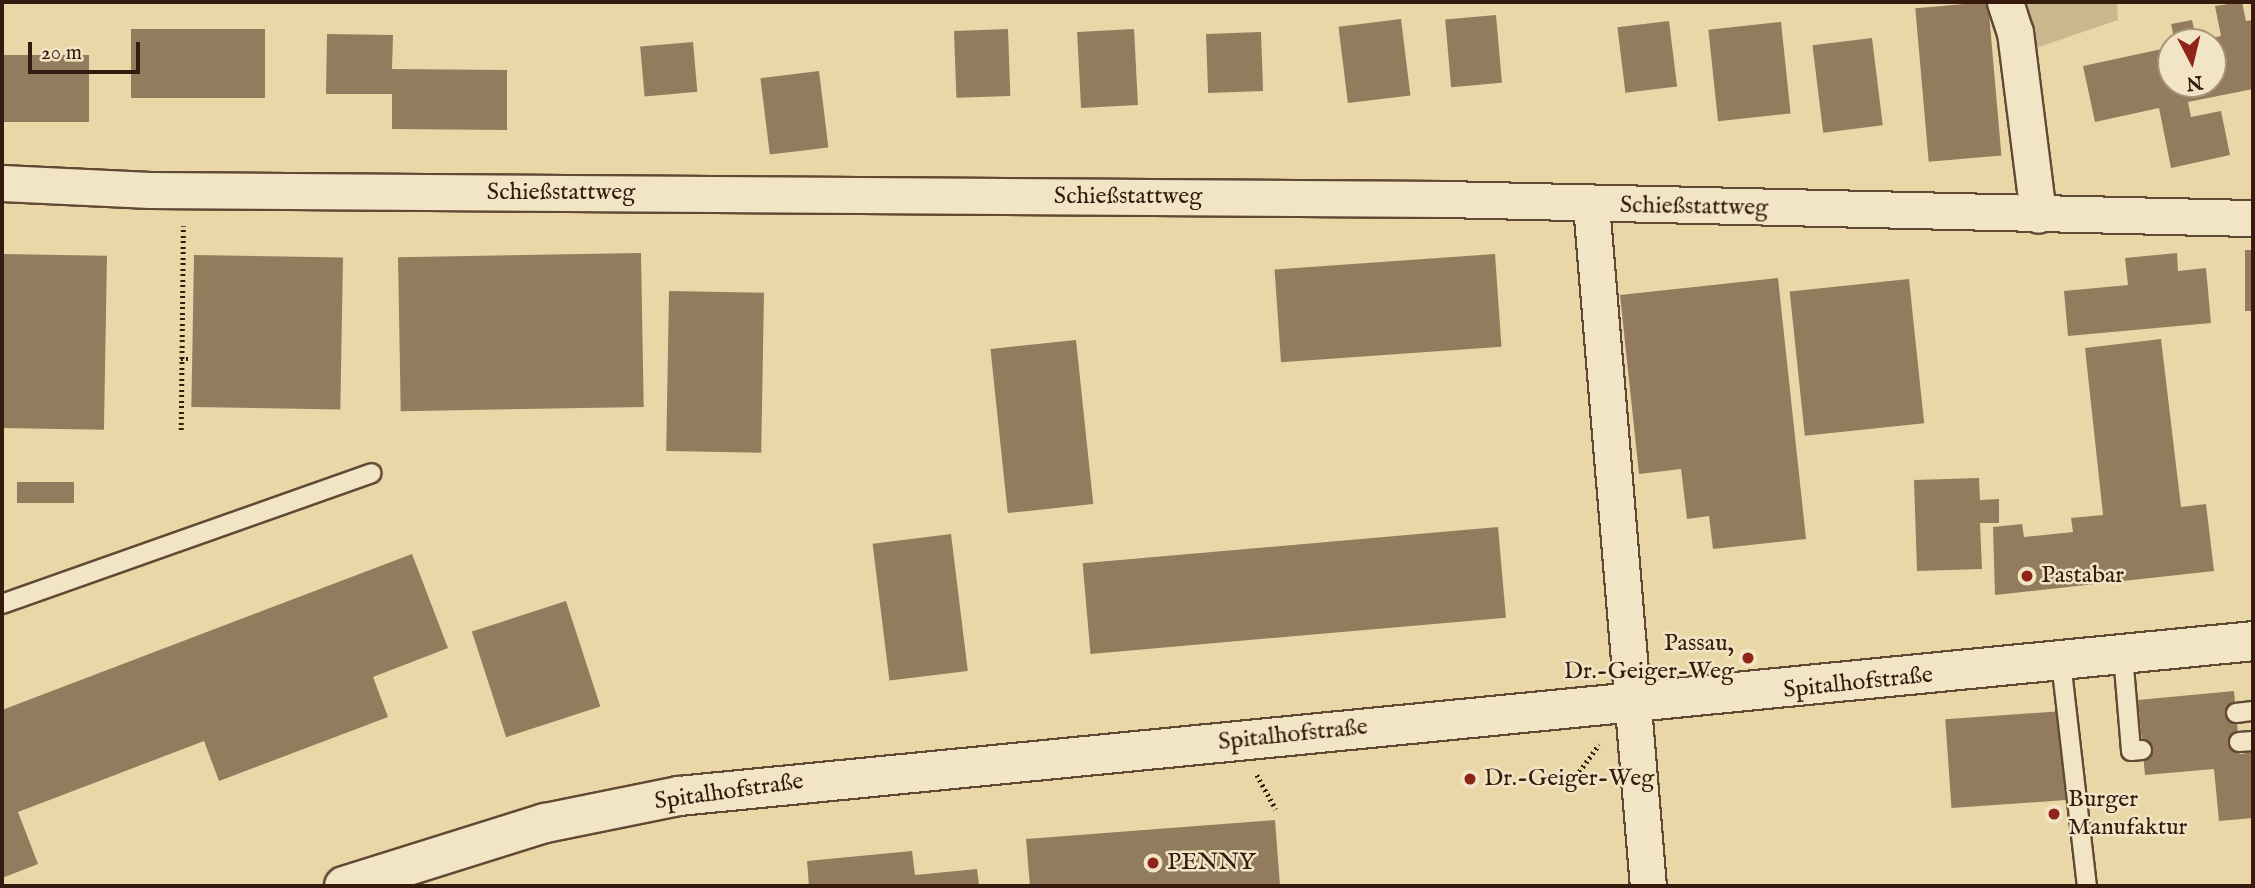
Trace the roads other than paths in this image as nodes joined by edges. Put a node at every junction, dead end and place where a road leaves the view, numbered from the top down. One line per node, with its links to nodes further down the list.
1 (2005, 2): 4 (street)
2 (2, 183): 3 (street, Schießstattweg)
3 (1591, 205): 4 (street, Schießstattweg); 11 (street)
4 (2038, 215): 5 (street, Schießstattweg)
5 (2253, 218)
6 (370, 473): 7 (lane)
7 (2, 604)
8 (2253, 640): 9 (street, Spitalhofstraße)
9 (2123, 655): 10 (street, Spitalhofstraße); 12 (lane)
10 (2061, 662): 11 (street, Spitalhofstraße); 15 (lane)
11 (1629, 704): 13 (street, Spitalhofstraße); 14 (street)
12 (2143, 750)
13 (344, 886)
14 (1648, 886)
15 (2087, 886)

